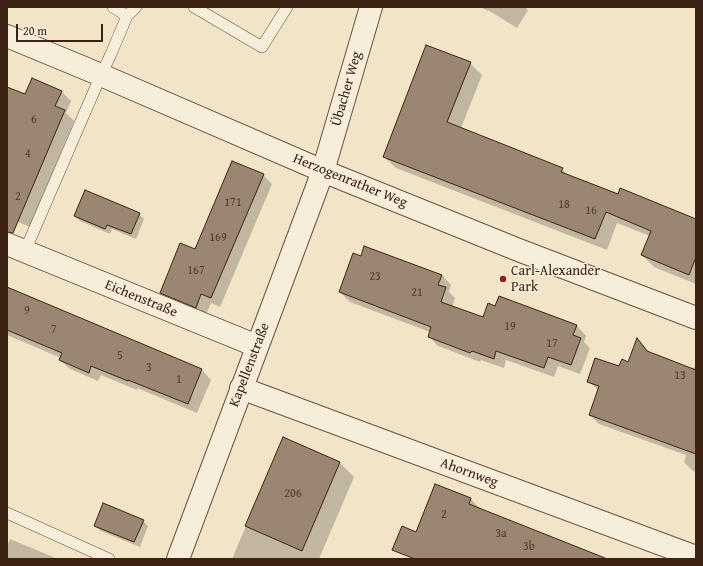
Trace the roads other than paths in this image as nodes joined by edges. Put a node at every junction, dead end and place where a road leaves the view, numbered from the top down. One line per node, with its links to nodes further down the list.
1 (113, 7): 6 (lane)
2 (136, 7): 6 (lane)
3 (194, 7): 4 (lane)
4 (287, 7)
5 (371, 7): 9 (street, Übacher Weg)
6 (127, 16): 8 (lane, Eichenstraße)
7 (7, 36): 8 (street, Herzogenrather Weg)
8 (101, 75): 9 (street, Herzogenrather Weg); 10 (lane, Eichenstraße)
9 (323, 171): 11 (street, Herzogenrather Weg); 12 (street, Kapellenstraße)
10 (16, 248): 12 (street, Eichenstraße)
11 (696, 318)
12 (257, 346): 13 (street, Kapellenstraße)
13 (241, 388): 15 (street, Ahornweg); 17 (street, Kapellenstraße)
14 (7, 513): 16 (lane)
15 (696, 557)
16 (109, 559)
17 (178, 559)

